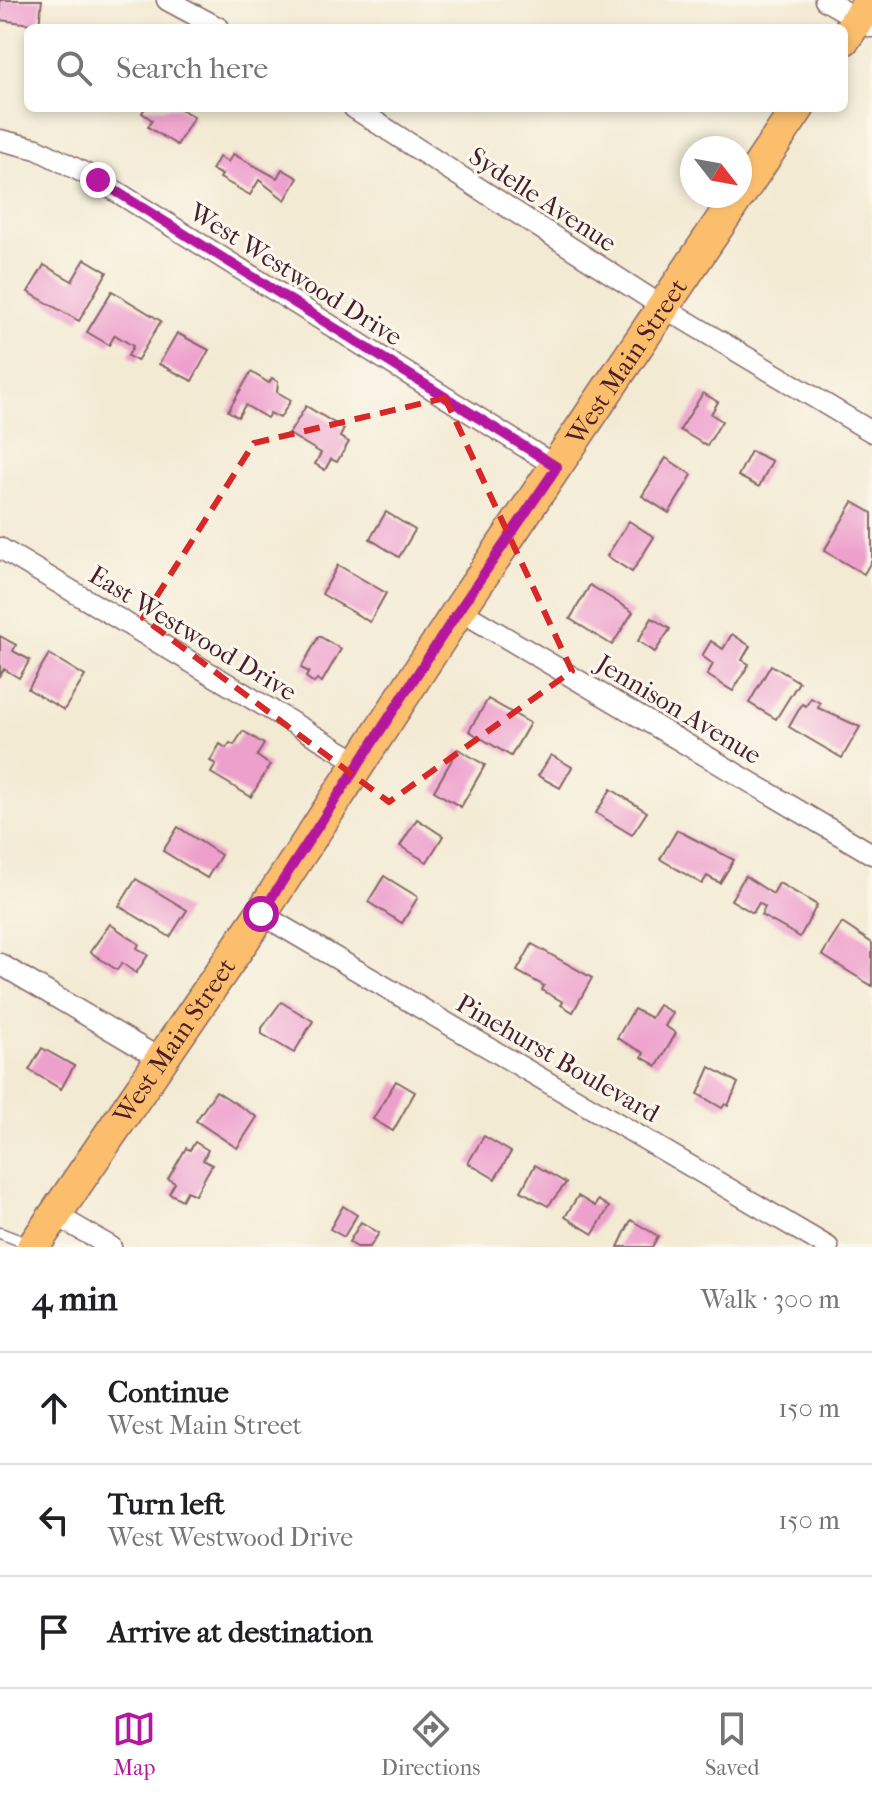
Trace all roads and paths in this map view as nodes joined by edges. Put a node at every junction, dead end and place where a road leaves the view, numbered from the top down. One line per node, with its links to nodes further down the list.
1 (167, 0): 4 (street)
2 (825, 0): 3 (street)
3 (861, 21)
4 (212, 24)
5 (360, 112): 10 (street, Sydelle Avenue)
6 (795, 112): 8 (main road, West Main Street)
7 (0, 140): 12 (street, West Westwood Drive)
8 (752, 176)
9 (730, 208): 10 (main road, West Main Street)
10 (663, 307): 11 (street, Sydelle Avenue); 12 (main road, West Main Street)
11 (872, 432)
12 (557, 467): 14 (main road, West Main Street)
13 (0, 548): 15 (street, East Westwood Drive)
14 (459, 610): 15 (main road, West Main Street); 16 (street, Jennison Avenue)
15 (360, 763): 17 (main road, West Main Street)
16 (872, 854)
17 (261, 914): 19 (main road, West Main Street); 24 (street, Pinehurst Boulevard)
18 (0, 964): 19 (street)
19 (162, 1060): 20 (main road, West Main Street)
20 (56, 1215): 22 (main road, West Main Street); 23 (street)
21 (0, 1233): 22 (lane)
22 (34, 1246)
23 (111, 1247)
24 (828, 1247)

